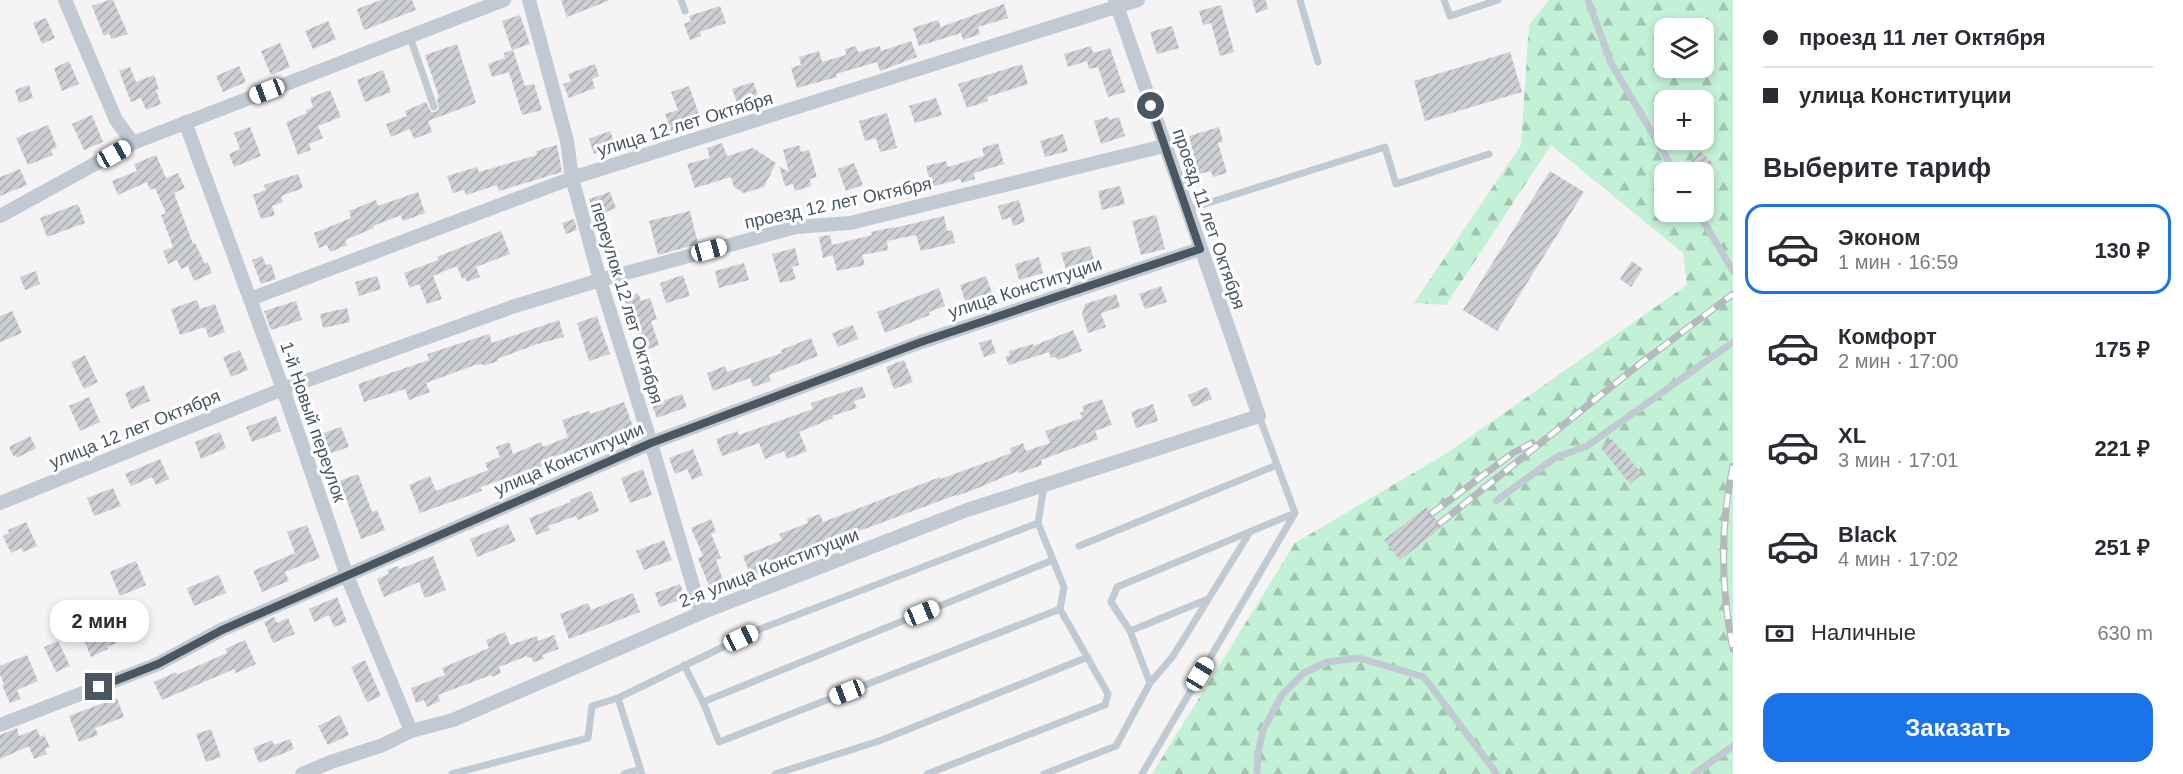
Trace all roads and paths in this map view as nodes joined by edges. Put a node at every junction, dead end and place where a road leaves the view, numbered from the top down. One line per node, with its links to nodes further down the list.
1 (65, 0): 16 (street)
2 (504, 0): 12 (street)
3 (529, 0): 20 (street, переулок 12 лет Октября)
4 (681, 0): 11 (lane)
5 (1138, 0): 10 (street, улица 12 лет Октября)
6 (1300, 0): 13 (lane)
7 (1444, 0): 8 (lane)
8 (1498, 0)
9 (1588, 0): 19 (lane)
10 (1116, 4): 17 (street, проезд 11 лет Октября); 20 (street, улица 12 лет Октября)
11 (685, 11)
12 (410, 37): 14 (lane); 15 (street)
13 (1318, 62)
14 (434, 107)
15 (185, 122): 16 (street); 27 (street, 1-й Новый переулок)
16 (133, 143): 22 (street)
17 (1164, 146): 21 (street, проезд 11 лет Октября); 26 (street, проезд 12 лет Октября)
18 (1489, 154): 21 (lane)
19 (1669, 162)
20 (572, 178): 26 (street, переулок 12 лет Октября); 27 (street, улица 12 лет Октября)
21 (1186, 210): 24 (street, проезд 11 лет Октября)
22 (0, 216)
23 (1704, 222): 25 (lane)
24 (1200, 249): 30 (street, проезд 11 лет Октября); 31 (street, улица Конституции)
25 (1733, 271)
26 (600, 280): 29 (street, проезд 12 лет Октября); 31 (street, переулок 12 лет Октября)
27 (250, 299): 29 (street, 1-й Новый переулок)
28 (1733, 342): 34 (lane)
29 (284, 389): 35 (street, улица 12 лет Октября); 41 (street, 1-й Новый переулок)
30 (1259, 416): 32 (lane); 33 (street, 2-я улица Конституции)
31 (651, 443): 41 (street, улица Конституции); 44 (street, переулок 12 лет Октября)
32 (1277, 465): 36 (lane); 39 (lane)
33 (1044, 486): 37 (lane); 44 (street, 2-я улица Конституции)
34 (1496, 501)
35 (0, 503)
36 (1294, 513): 38 (lane); 61 (lane)
37 (1038, 523): 40 (lane); 47 (lane)
38 (1250, 532): 42 (lane); 45 (lane)
39 (1078, 546)
40 (1053, 560): 43 (lane); 50 (lane)
41 (346, 576): 51 (street, улица Конституции); 52 (street, 1-й Новый переулок)
42 (1208, 599): 45 (lane); 48 (lane)
43 (1060, 609): 46 (lane); 50 (lane)
44 (701, 613): 52 (street, 2-я улица Конституции)
45 (1130, 631): 48 (lane)
46 (1088, 657): 58 (lane); 59 (lane)
47 (684, 665): 49 (lane); 50 (lane)
48 (1150, 683): 60 (lane)
49 (618, 698): 54 (lane); 56 (lane)
50 (703, 702)
51 (0, 725)
52 (411, 731): 55 (street, 2-я улица Конституции)
53 (1733, 746): 64 (lane)
54 (641, 772): 57 (lane)
55 (302, 774)
56 (452, 774)
57 (624, 774)
58 (775, 774)
59 (927, 774)
60 (1044, 774)
61 (1142, 774)
62 (1257, 774): 63 (lane)
63 (1497, 774)
64 (1694, 774)

